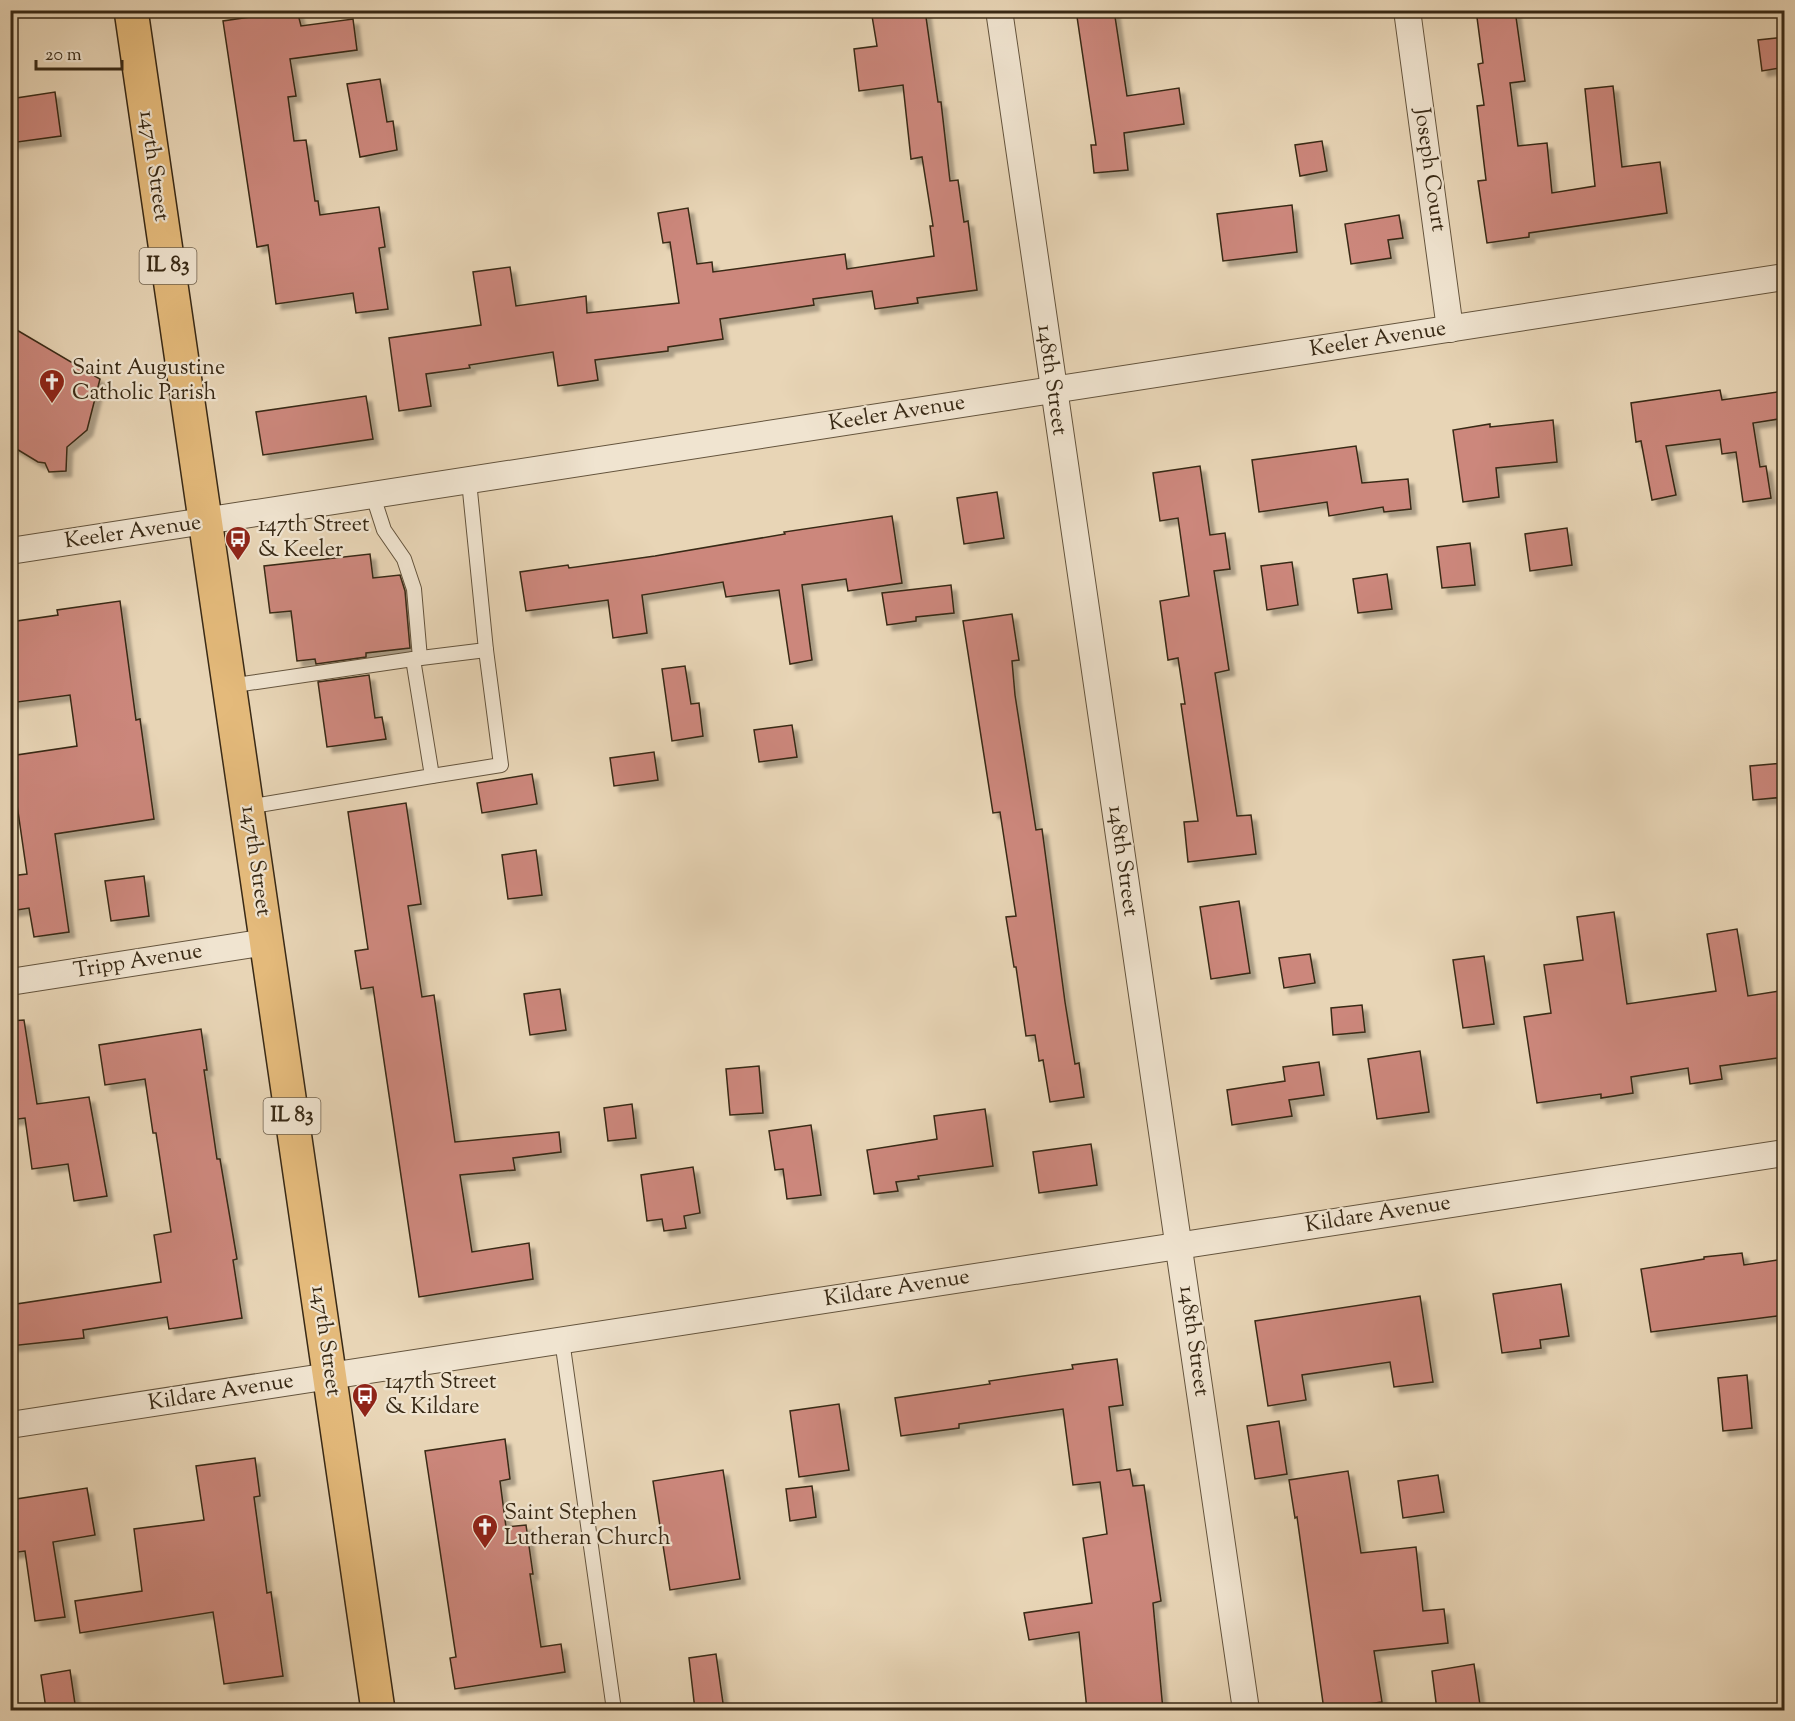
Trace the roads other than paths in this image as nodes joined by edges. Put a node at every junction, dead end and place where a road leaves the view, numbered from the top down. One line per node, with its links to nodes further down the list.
1 (131, 10): 9 (main road, 147th Street / IL 83)
2 (999, 10): 6 (street, 148th Street)
3 (1407, 10): 5 (street, Joseph Court)
4 (1785, 278): 5 (street, Keeler Avenue)
5 (1450, 329): 6 (street, Keeler Avenue)
6 (1052, 390): 7 (street, Keeler Avenue); 19 (street, 148th Street)
7 (469, 481): 8 (street, Keeler Avenue); 11 (lane)
8 (374, 496): 9 (street, Keeler Avenue); 12 (lane)
9 (205, 522): 10 (street, Keeler Avenue); 13 (main road, 147th Street / IL 83)
10 (10, 551)
11 (486, 650): 12 (lane); 14 (lane)
12 (417, 659): 13 (lane); 14 (lane)
13 (229, 686): 15 (main road, 147th Street / IL 83)
14 (432, 777): 15 (lane)
15 (247, 807): 16 (main road, 147th Street / IL 83)
16 (266, 942): 17 (street, Tripp Avenue); 21 (main road, 147th Street / IL 83)
17 (10, 982)
18 (1785, 1153): 19 (street, Kildare Avenue)
19 (1179, 1245): 20 (street, Kildare Avenue); 25 (street, 148th Street)
20 (562, 1340): 21 (street, Kildare Avenue); 24 (lane)
21 (330, 1376): 22 (street, Kildare Avenue); 23 (main road, 147th Street / IL 83)
22 (10, 1425)
23 (378, 1710)
24 (614, 1710)
25 (1246, 1710)

